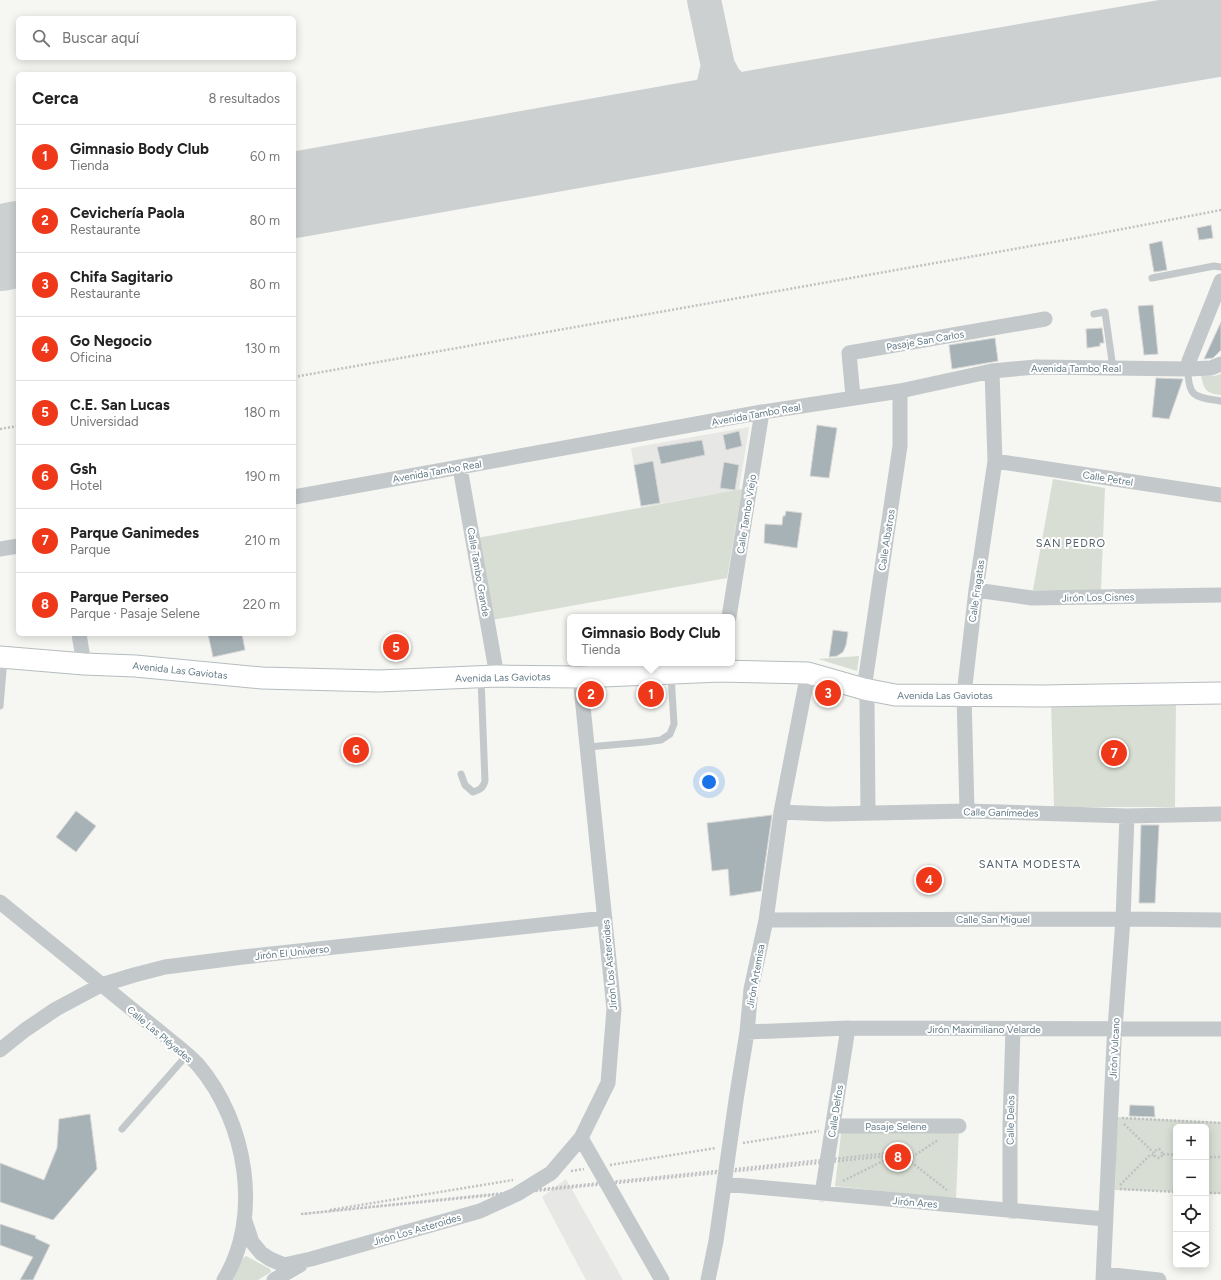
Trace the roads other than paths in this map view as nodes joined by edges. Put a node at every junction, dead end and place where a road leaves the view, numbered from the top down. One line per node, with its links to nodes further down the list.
1 (1221, 267): 2 (lane)
2 (1152, 278)
3 (1221, 280): 8 (street)
4 (1094, 314): 7 (lane)
5 (1045, 320): 11 (street, Pasaje San Carlos)
6 (1221, 364): 8 (street, Avenida Tambo Real)
7 (1112, 368): 8 (street, Avenida Tambo Real); 9 (street, Avenida Tambo Real)
8 (1188, 369): 12 (lane)
9 (992, 371): 10 (street, Avenida Tambo Real); 14 (street, Calle Fragatas)
10 (900, 390): 11 (street, Avenida Tambo Real); 31 (street, Calle Albatros)
11 (853, 398): 13 (street, Avenida Tambo Real)
12 (1221, 401)
13 (762, 412): 15 (street, Avenida Tambo Real); 22 (street, Calle Tambo Viejo)
14 (995, 460): 16 (street, Calle Petrel); 20 (street, Calle Fragatas)
15 (460, 468): 17 (street, Avenida Tambo Real); 29 (street, Calle Tambo Grande)
16 (1221, 495)
17 (296, 497)
18 (16, 546): 19 (street)
19 (0, 549)
20 (976, 590): 21 (street, Jirón Los Cisnes); 33 (street, Calle Fragatas)
21 (1221, 595)
22 (729, 614)
23 (79, 636): 25 (street)
24 (2, 657): 25 (street, Avenida Las Gaviotas); 34 (lane)
25 (84, 664): 29 (street, Avenida Las Gaviotas)
26 (721, 667): 27 (street, Avenida Las Gaviotas); 28 (street, Avenida Las Gaviotas)
27 (671, 673): 30 (street, Avenida Las Gaviotas); 35 (lane)
28 (808, 673): 31 (street, Avenida Las Gaviotas); 38 (street, Jirón Artemisa)
29 (489, 676): 30 (street, Avenida Las Gaviotas); 36 (lane)
30 (580, 677): 35 (street, Jirón Los Asteroides)
31 (864, 689): 33 (street, Avenida Las Gaviotas); 39 (street, Calle Albatros)
32 (1221, 693): 33 (street, Avenida Las Gaviotas)
33 (964, 694): 37 (street, Calle Fragatas)
34 (0, 706)
35 (588, 747): 43 (street, Jirón Los Asteroides)
36 (461, 774)
37 (967, 811): 39 (street, Calle Ganímedes); 41 (street, Calle Ganímedes)
38 (782, 812): 39 (street, Calle Ganímedes); 45 (street, Jirón Artemisa)
39 (868, 813)
40 (1221, 814): 41 (street, Calle Ganímedes)
41 (1128, 816): 44 (street, Jirón Vulcano)
42 (0, 902): 47 (street, Calle Las Pléyades)
43 (605, 918): 47 (street, Jirón El Universo); 58 (street, Jirón Los Asteroides)
44 (1123, 919): 45 (street, Calle San Miguel); 46 (street, Calle San Miguel); 50 (street, Jirón Vulcano)
45 (766, 920): 52 (street, Jirón Artemisa)
46 (1221, 920)
47 (101, 985): 53 (street, Jirón El Universo); 54 (street, Calle Las Pléyades)
48 (848, 1028): 49 (street, Jirón Maximiliano Velarde); 52 (street, Jirón Maximiliano Velarde); 55 (street, Calle Delfos)
49 (1013, 1029): 50 (street, Jirón Maximiliano Velarde); 61 (street, Calle Delos)
50 (1114, 1029): 51 (street, Jirón Maximiliano Velarde); 62 (street, Jirón Vulcano)
51 (1221, 1029)
52 (747, 1032): 59 (street, Jirón Artemisa)
53 (0, 1050)
54 (187, 1055): 57 (lane); 63 (street, Calle Las Pléyades)
55 (833, 1126): 56 (street, Pasaje Selene); 60 (street, Calle Delfos)
56 (959, 1126)
57 (122, 1129)
58 (581, 1138): 64 (street, Jirón Los Asteroides); 68 (street)
59 (724, 1184): 60 (street, Jirón Ares); 69 (street, Jirón Artemisa)
60 (822, 1194): 61 (street, Jirón Ares)
61 (1010, 1211): 62 (street, Jirón Ares)
62 (1105, 1219): 65 (street, Jirón Vulcano)
63 (245, 1221): 64 (street); 66 (street, Calle Las Pléyades)
64 (311, 1259): 67 (street)
65 (1103, 1277): 70 (street)
66 (224, 1280)
67 (274, 1280)
68 (662, 1280)
69 (708, 1280)
70 (1159, 1280)

